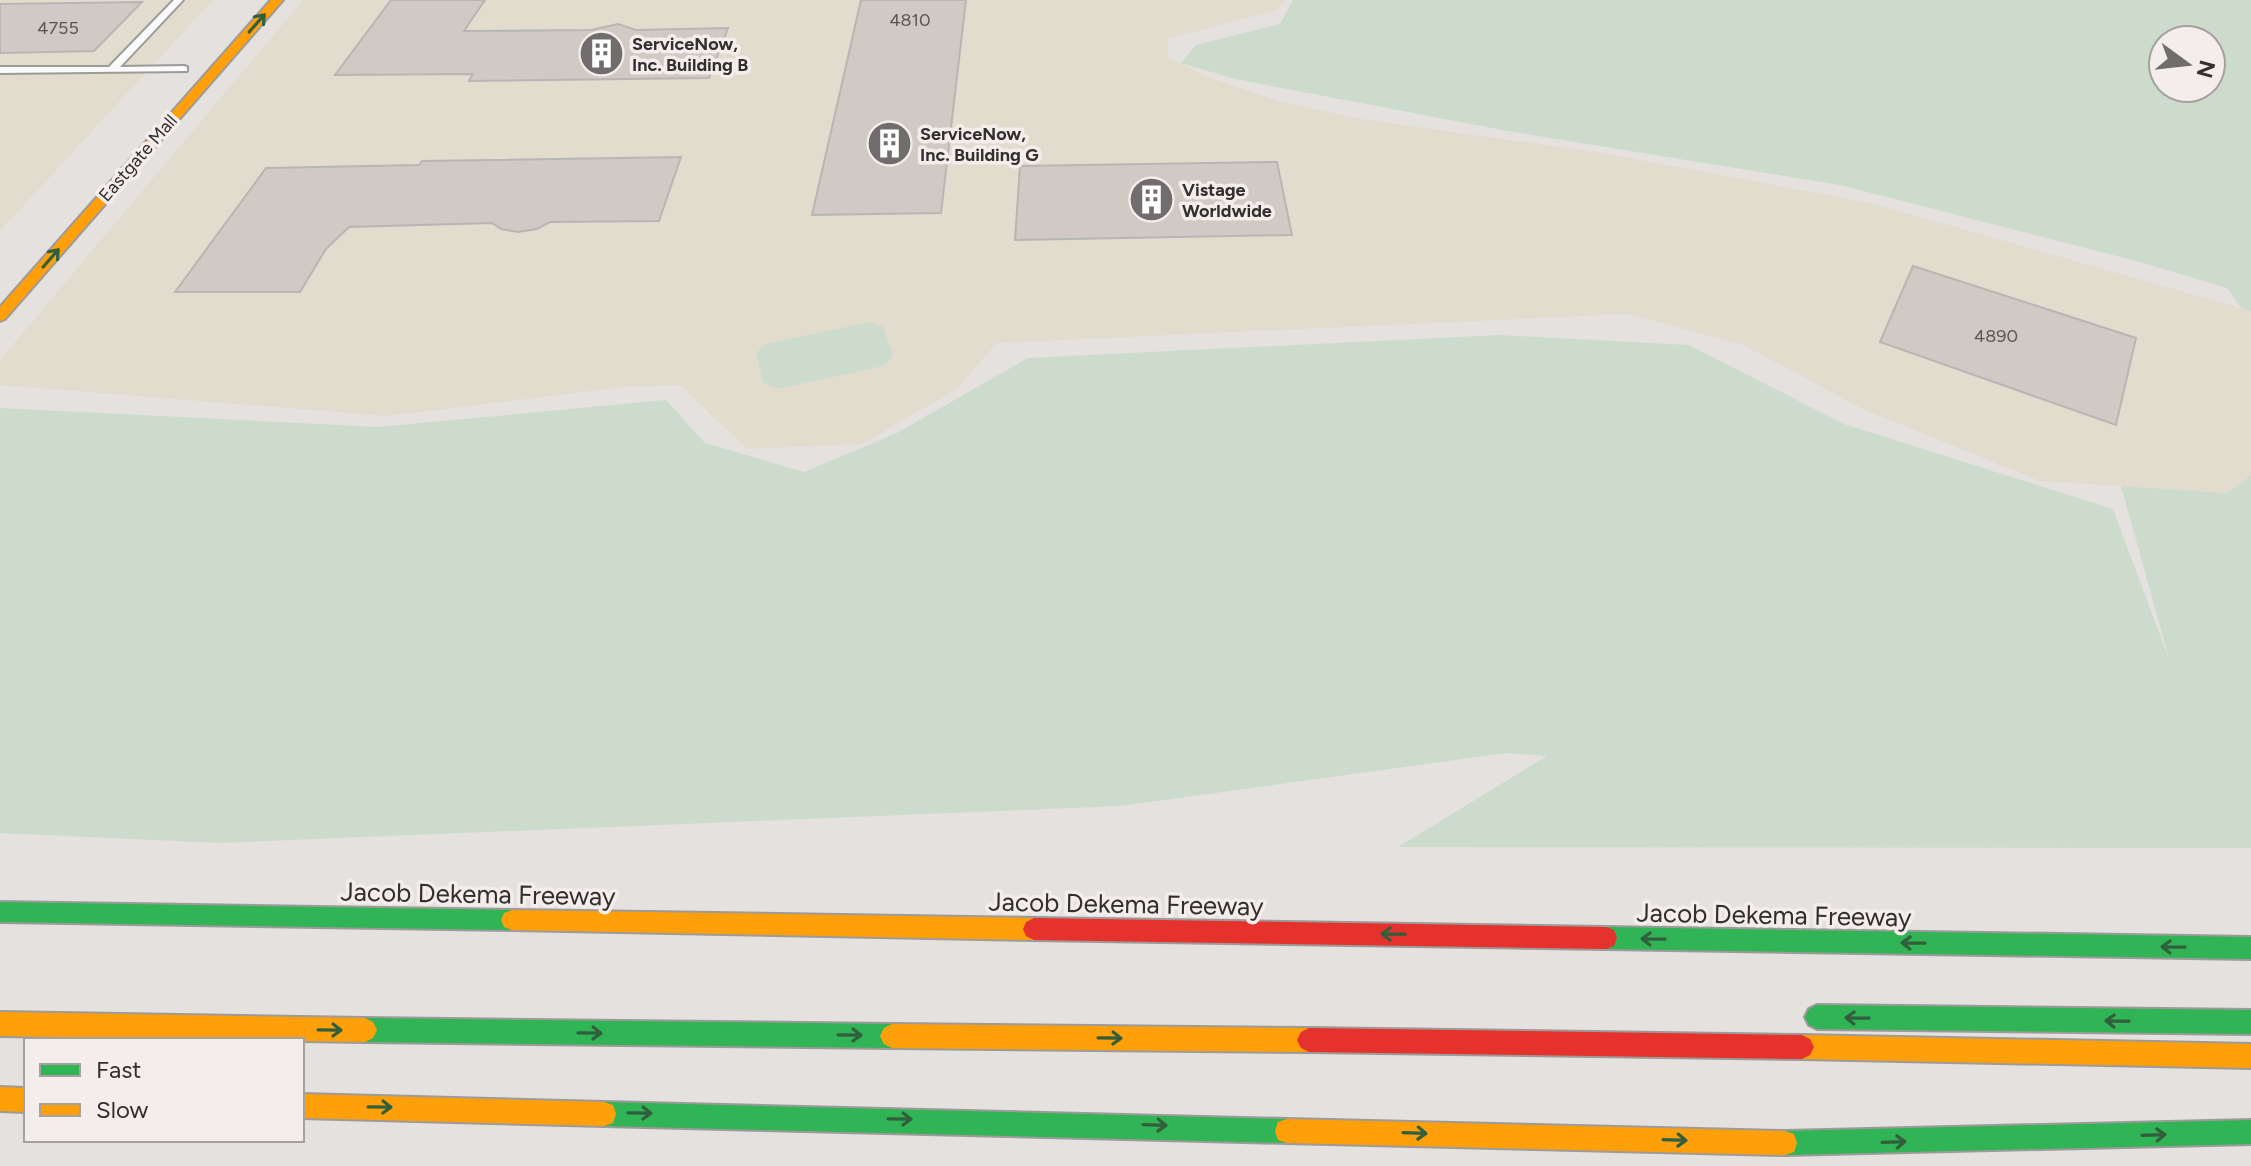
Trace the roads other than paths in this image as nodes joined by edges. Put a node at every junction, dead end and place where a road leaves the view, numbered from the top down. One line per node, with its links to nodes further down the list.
1 (179, 0): 4 (lane)
2 (277, 0): 7 (main road, Eastgate Mall, one-way to 2)
3 (190, 63): 4 (lane); 6 (main road, Eastgate Mall)
4 (113, 68): 5 (lane)
5 (0, 70)
6 (164, 91)
7 (0, 316)
8 (0, 912): 9 (main road, Jacob Dekema Freeway, one-way to 8)
9 (2251, 948)
10 (1804, 1017): 11 (main road, one-way to 10)
11 (2251, 1022)
12 (0, 1024): 13 (main road, one-way to 13)
13 (2251, 1056)
14 (0, 1099): 15 (main road)
15 (24, 1100)
16 (304, 1106): 18 (main road, one-way to 18)
17 (2251, 1132): 18 (main road, one-way to 17)
18 (1816, 1144): 19 (main road)
19 (1871, 1162)

